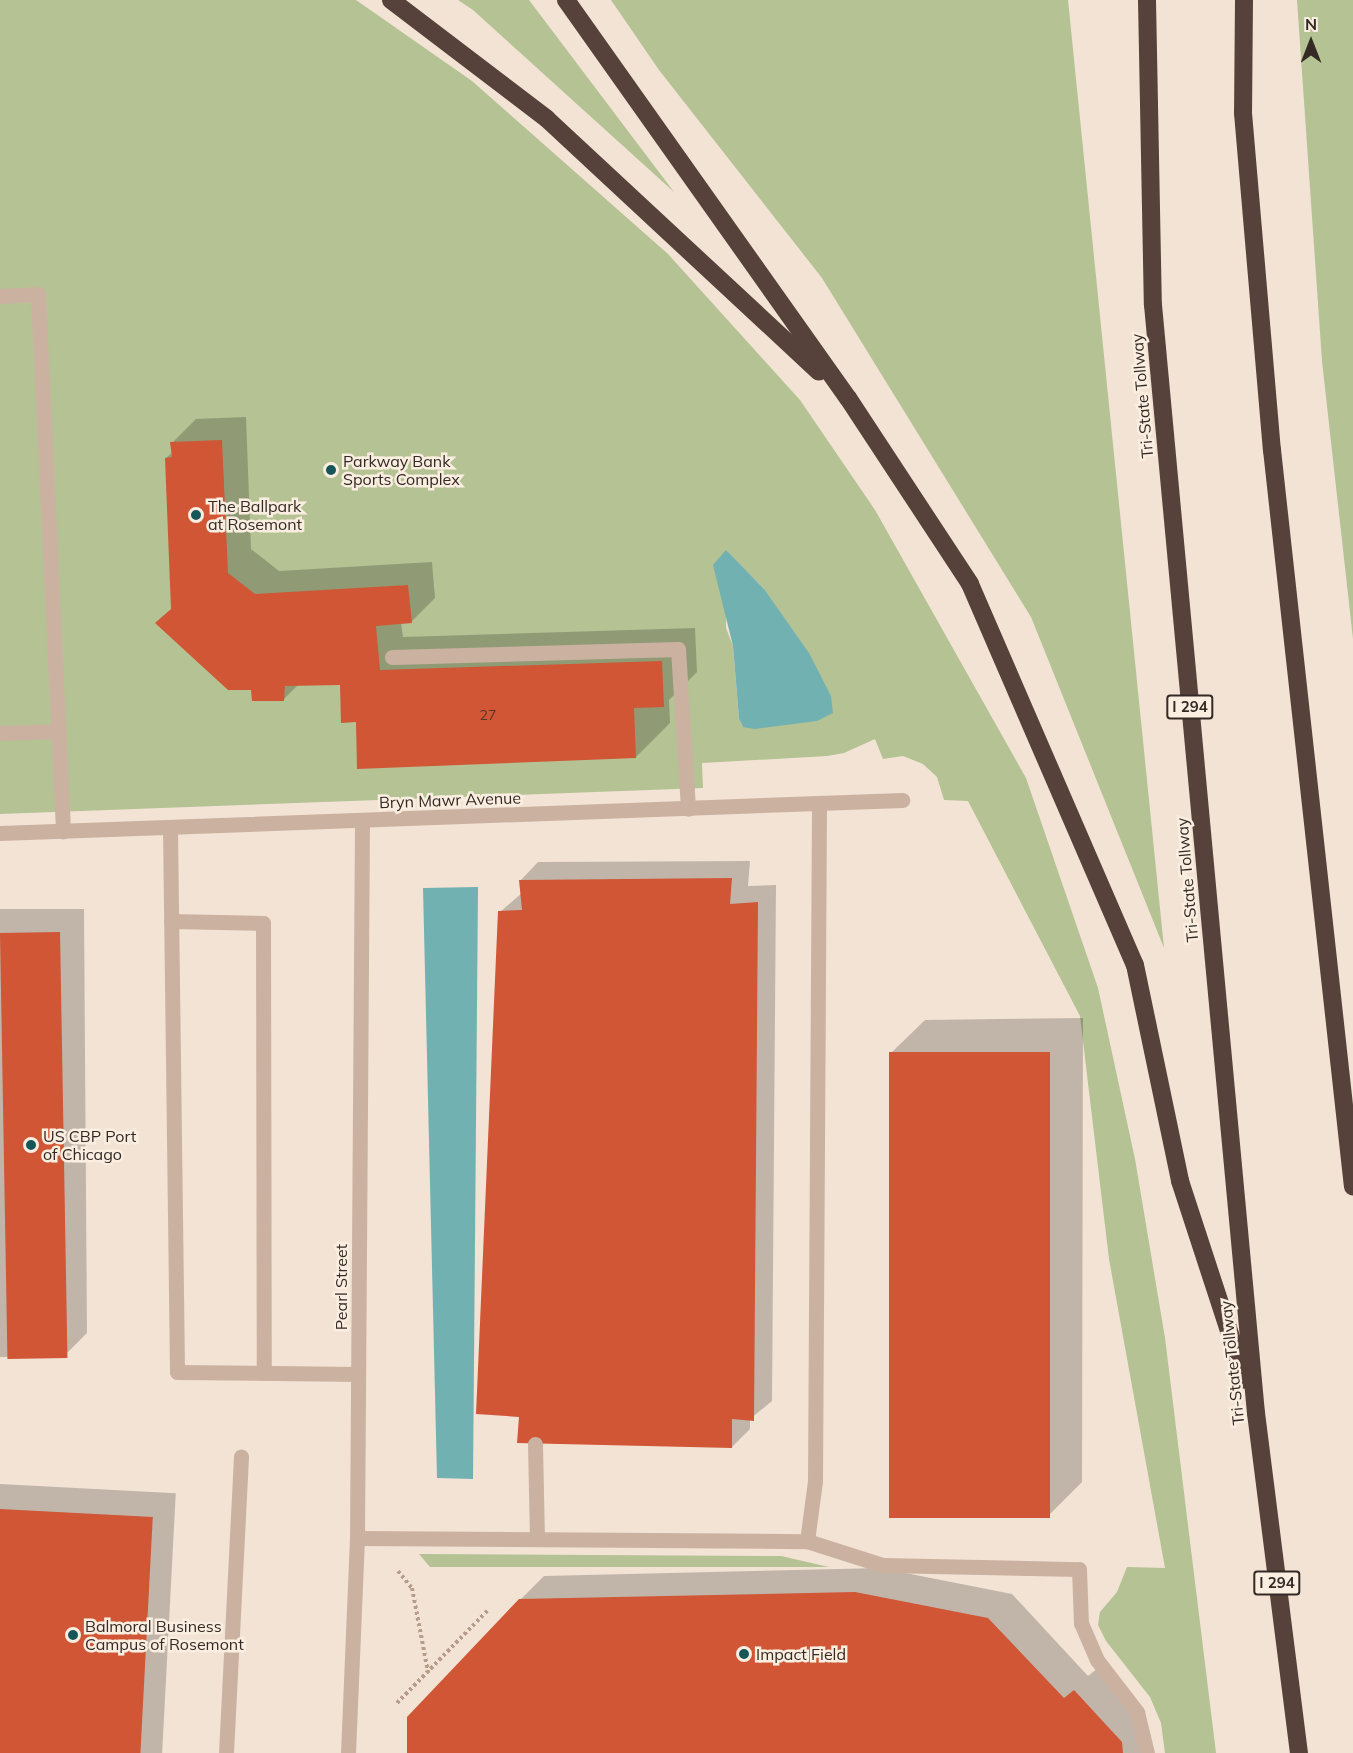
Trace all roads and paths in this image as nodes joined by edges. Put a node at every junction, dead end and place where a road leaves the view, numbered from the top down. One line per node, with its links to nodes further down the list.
1 (390, 0): 6 (highway)
2 (566, 0): 6 (highway)
3 (1147, 0): 21 (highway, Tri-State Tollway / I 294)
4 (1244, 0): 18 (highway)
5 (0, 296): 8 (street)
6 (848, 398): 21 (highway)
7 (392, 657): 12 (street)
8 (58, 731): 9 (street); 15 (street)
9 (0, 733)
10 (902, 800): 11 (street, Bryn Mawr Avenue)
11 (819, 803): 12 (street, Bryn Mawr Avenue); 26 (street)
12 (688, 809): 13 (street, Bryn Mawr Avenue)
13 (362, 821): 14 (street, Bryn Mawr Avenue); 20 (street, Pearl Street)
14 (171, 828): 15 (street, Bryn Mawr Avenue); 17 (street)
15 (63, 831): 16 (street, Bryn Mawr Avenue)
16 (0, 834)
17 (171, 921): 19 (street); 19 (street)
18 (1353, 1187)
19 (264, 1373): 20 (street)
20 (358, 1374): 24 (street, Pearl Street)
21 (1256, 1413): 34 (highway, Tri-State Tollway / I 294)
22 (535, 1444): 25 (street)
23 (241, 1456): 31 (street)
24 (357, 1538): 25 (street); 32 (street, Pearl Street)
25 (537, 1539): 26 (street)
26 (807, 1541): 33 (street)
27 (398, 1570): 29 (path)
28 (488, 1610): 29 (path)
29 (428, 1672): 30 (path)
30 (397, 1703)
31 (226, 1753)
32 (348, 1753)
33 (1147, 1753)
34 (1299, 1753)

